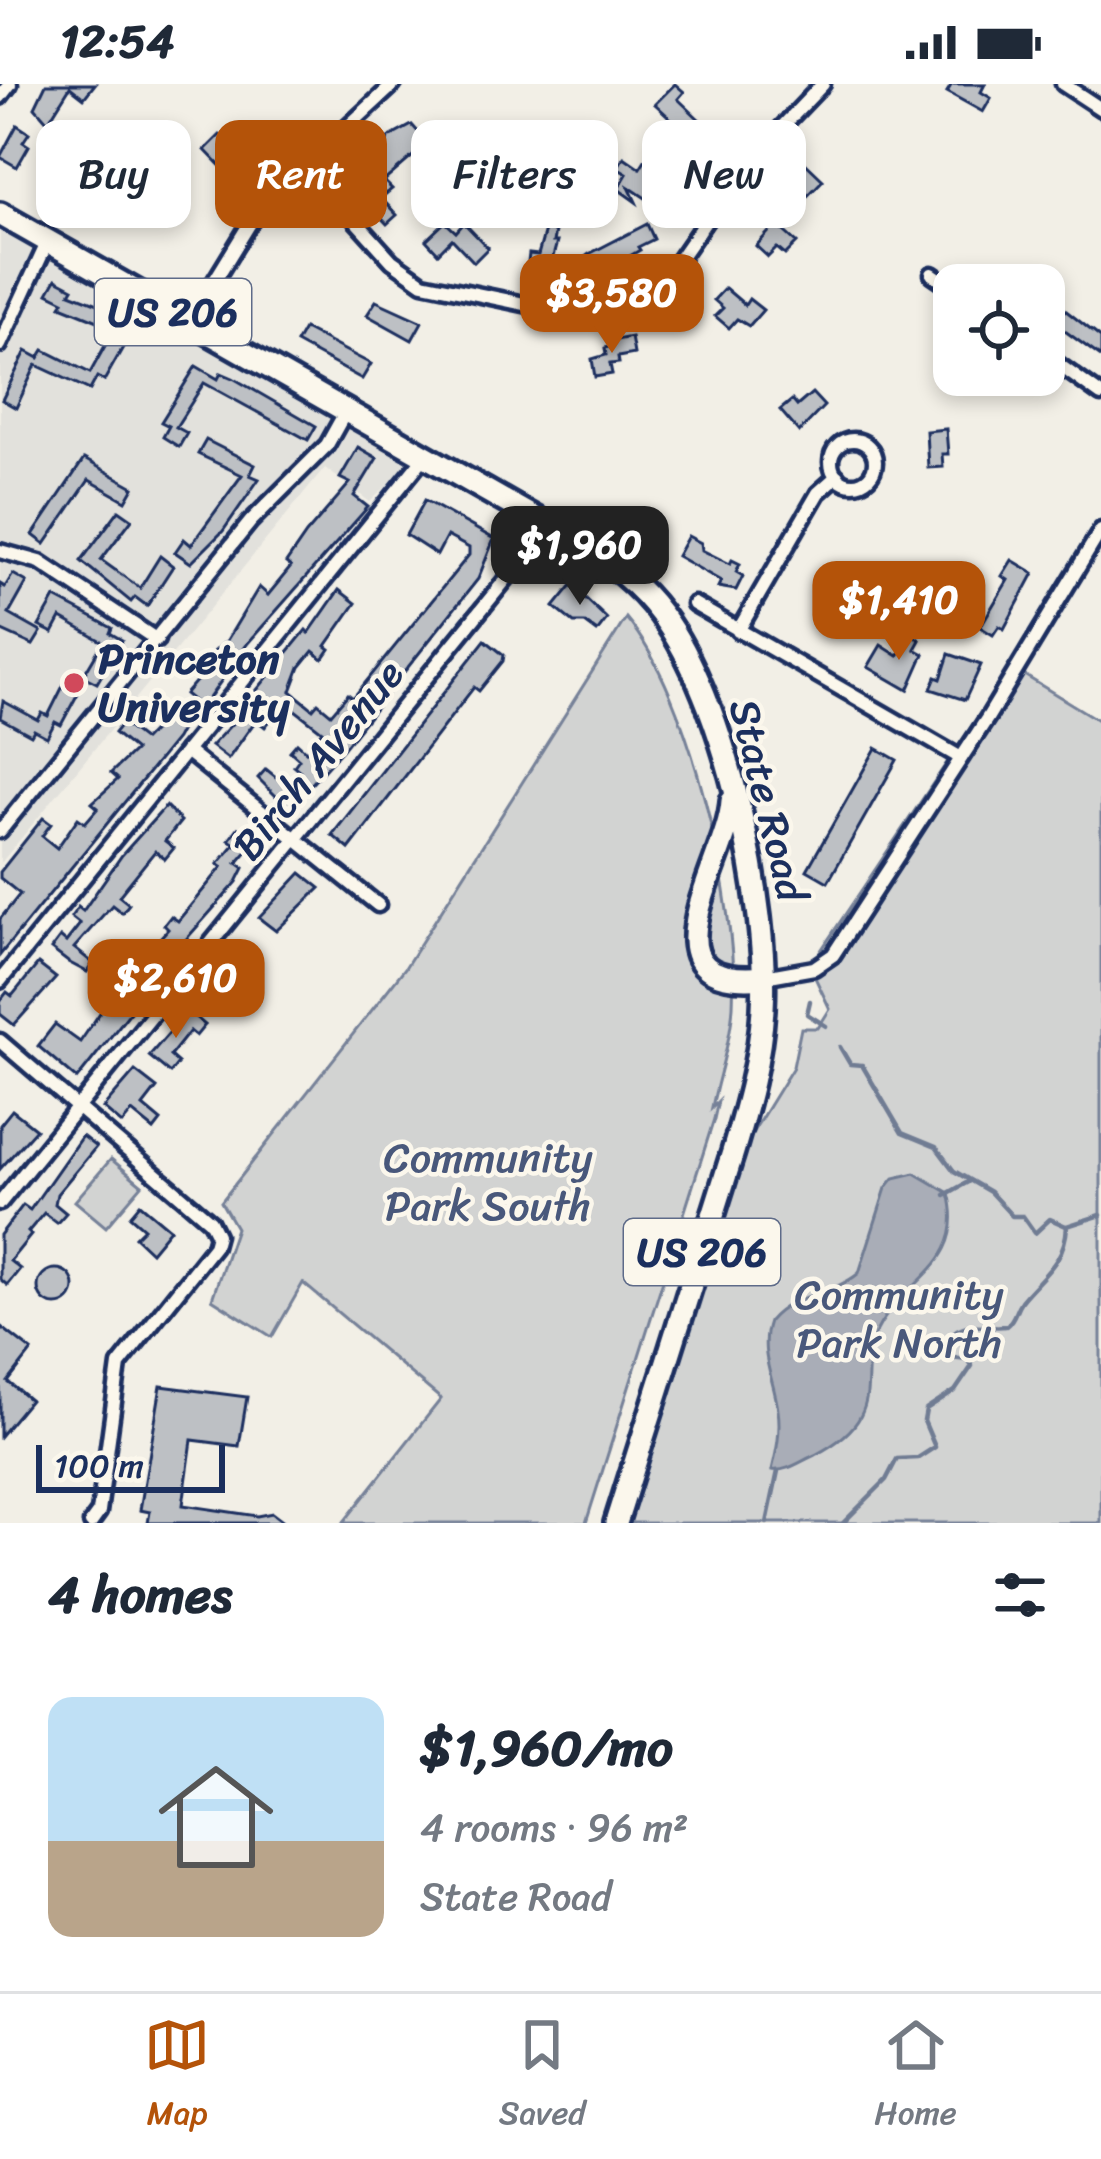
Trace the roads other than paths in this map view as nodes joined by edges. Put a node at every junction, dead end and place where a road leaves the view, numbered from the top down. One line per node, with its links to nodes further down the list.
1 (10, 84): 5 (street)
2 (394, 84): 7 (street)
3 (824, 84): 10 (street)
4 (1067, 85): 6 (street)
5 (0, 97)
6 (1101, 109)
7 (354, 120)
8 (0, 214): 11 (highway, US 206)
9 (246, 228): 12 (street)
10 (362, 228)
11 (48, 241): 12 (highway, US 206); 13 (street)
12 (190, 321): 16 (highway, US 206)
13 (0, 345)
14 (1065, 369): 15 (street)
15 (1101, 395)
16 (347, 409): 17 (highway, US 206); 24 (street)
17 (427, 454): 19 (highway, US 206); 25 (street)
18 (837, 476): 23 (street)
19 (550, 525): 27 (highway, State Road / US 206); 29 (street, Birch Avenue)
20 (1101, 530): 26 (street)
21 (0, 551): 24 (street)
22 (694, 604): 23 (street)
23 (739, 631): 26 (street)
24 (158, 640): 28 (street)
25 (186, 751): 29 (street); 32 (street)
26 (961, 758): 31 (street)
27 (729, 777): 31 (highway, State Road / US 206); 31 (highway)
28 (0, 831)
29 (296, 839): 30 (street); 34 (street, Birch Avenue)
30 (378, 905)
31 (764, 977): 37 (highway, State Road / US 206)
32 (0, 981)
33 (0, 1041): 34 (street)
34 (78, 1107): 35 (street, Birch Avenue); 36 (street)
35 (0, 1203)
36 (91, 1523)
37 (616, 1523)

